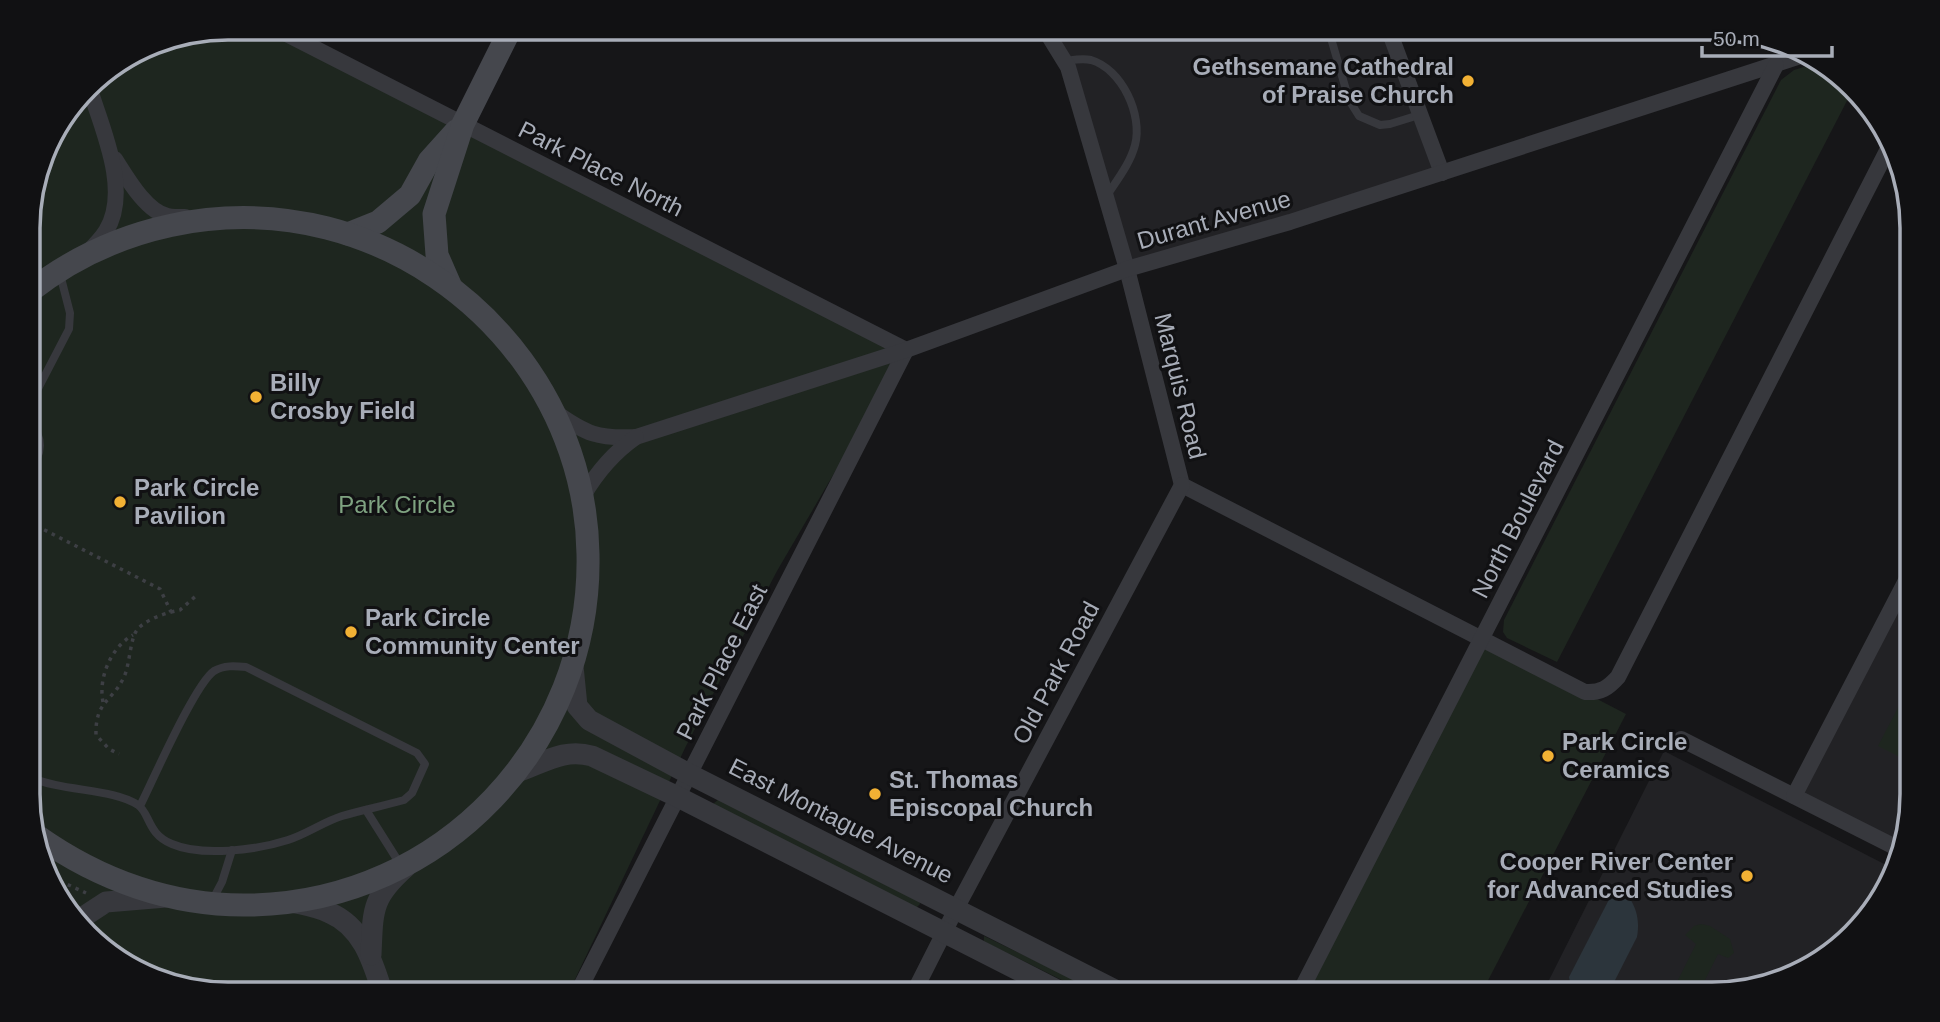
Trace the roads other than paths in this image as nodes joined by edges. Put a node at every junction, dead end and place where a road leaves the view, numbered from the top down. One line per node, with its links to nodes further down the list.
1 (1052, 40): 7 (street, Marquis Road)
2 (1332, 40): 10 (lane)
3 (1392, 40): 10 (street)
4 (300, 41): 11 (street, Park Place North)
5 (505, 41): 11 (main road)
6 (1789, 57): 8 (street, Durant Avenue)
7 (1065, 61): 15 (street, Marquis Road); 15 (lane)
8 (1776, 65): 14 (street, Durant Avenue); 30 (street, North Boulevard)
9 (92, 98): 12 (street)
10 (1419, 115): 14 (street)
11 (463, 124): 17 (main road); 22 (main road); 23 (street, Park Place North)
12 (109, 150): 16 (street); 18 (street)
13 (1885, 155): 30 (street, Marquis Road)
14 (1442, 173): 19 (street, Durant Avenue)
15 (1106, 197): 19 (street, Marquis Road)
16 (215, 218): 17 (main road); 18 (main road)
17 (348, 234): 22 (main road)
18 (87, 254): 20 (main road)
19 (1127, 269): 23 (street, Durant Avenue); 27 (street, Marquis Road)
20 (59, 271): 21 (main road); 24 (lane)
21 (41, 284)
22 (451, 286): 25 (main road)
23 (906, 350): 26 (street, Durant Avenue); 34 (street, Park Place East)
24 (41, 383)
25 (555, 412): 26 (street, Durant Avenue); 28 (main road)
26 (636, 437): 28 (street, Durant Avenue)
27 (1182, 485): 30 (street, Marquis Road); 47 (street, Old Park Road)
28 (583, 496): 31 (main road)
29 (1900, 592): 36 (street)
30 (1482, 639): 53 (street, North Boulevard)
31 (573, 666): 33 (main road); 34 (street, East Montague Avenue)
32 (1681, 739): 36 (street)
33 (517, 772): 37 (street); 43 (main road)
34 (689, 774): 37 (street, Park Place East); 47 (street, East Montague Avenue)
35 (40, 781): 38 (lane)
36 (1794, 796): 41 (street)
37 (678, 797): 49 (street); 55 (street, Park Place East)
38 (140, 806): 39 (lane); 42 (lane)
39 (366, 810): 42 (lane); 43 (lane)
40 (47, 843): 44 (main road)
41 (1892, 846)
42 (232, 850): 46 (lane)
43 (406, 865): 45 (main road); 50 (street)
44 (170, 897): 46 (main road); 48 (street)
45 (292, 902): 46 (main road); 50 (street)
46 (210, 904)
47 (956, 909): 49 (street, Old Park Road); 52 (street, East Montague Avenue)
48 (85, 916)
49 (944, 933): 51 (street); 56 (street, Old Park Road)
50 (371, 955): 54 (street)
51 (1040, 981)
52 (1098, 981)
53 (1306, 981)
54 (379, 982)
55 (583, 982)
56 (919, 982)

